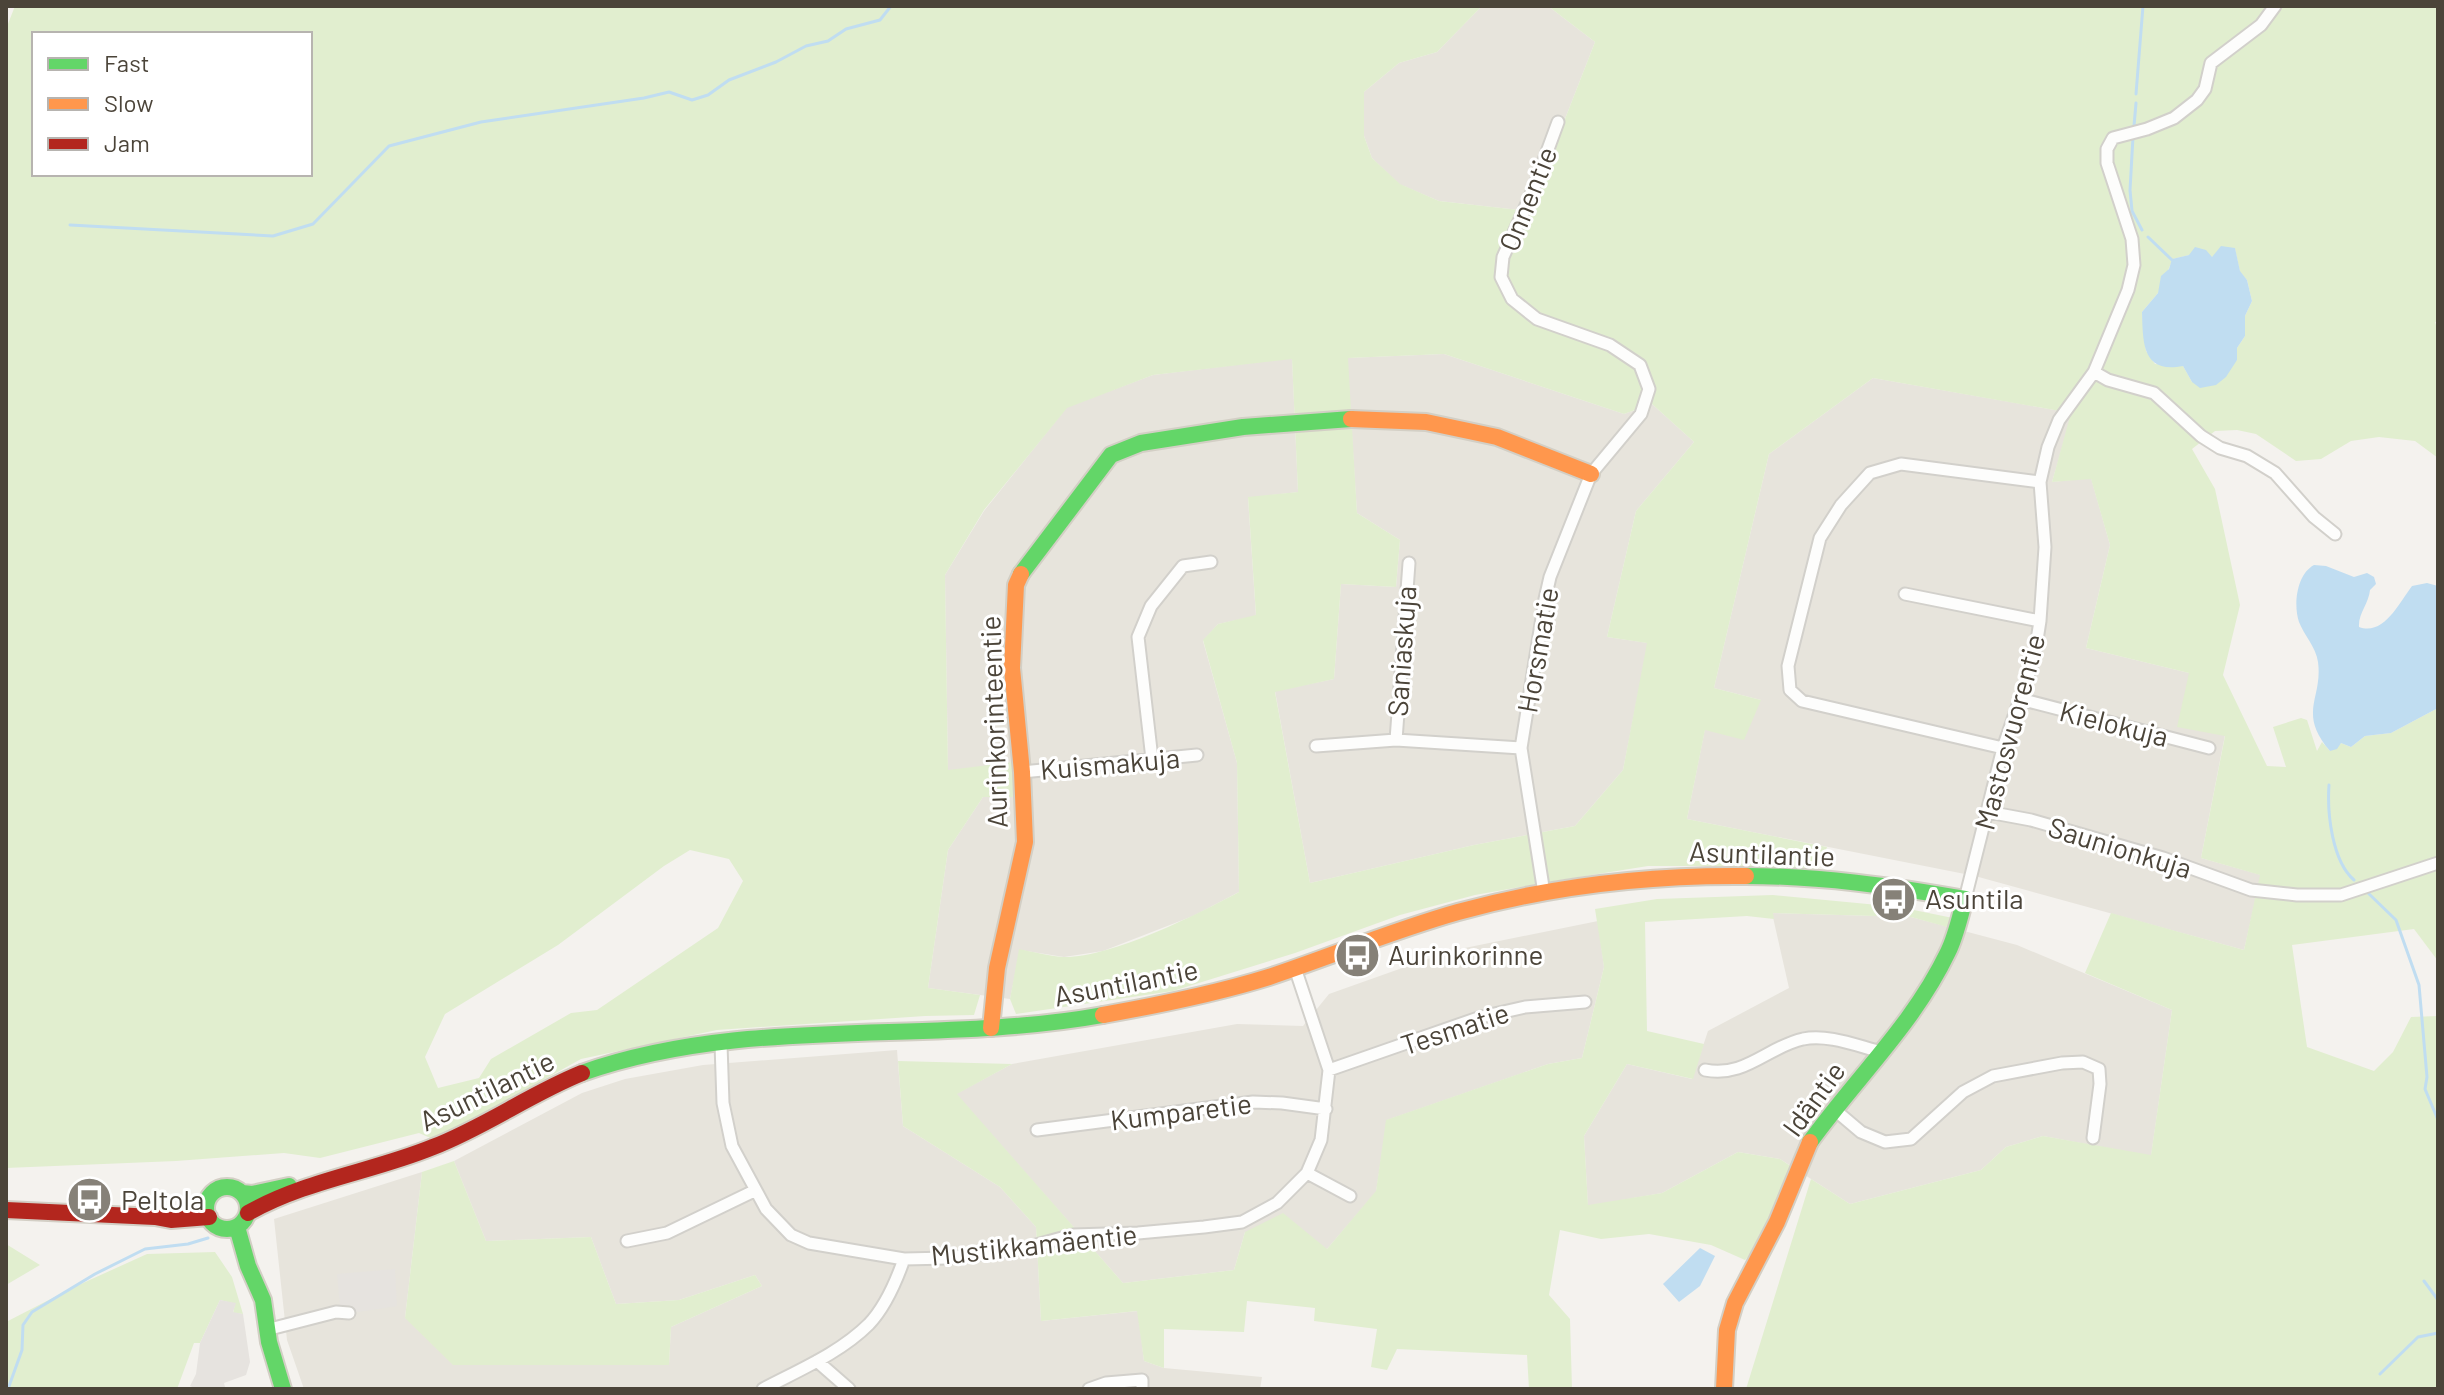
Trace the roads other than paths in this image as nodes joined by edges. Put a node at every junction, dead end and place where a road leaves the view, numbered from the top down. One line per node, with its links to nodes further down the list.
1 (2275, 6): 3 (street, Mastosvuorentie)
2 (1558, 122): 4 (street, Onnentie)
3 (2094, 372): 6 (street, Mastosvuorentie); 7 (street)
4 (1631, 428): 5 (street, Horsmatie)
5 (1591, 474): 15 (street, Horsmatie); 20 (street, Aurinkorinteentie)
6 (2040, 482): 11 (street, Mastosvuorentie); 16 (street)
7 (2335, 534)
8 (1211, 562): 19 (street)
9 (1409, 563): 13 (street, Saniaskuja)
10 (1905, 594): 11 (street)
11 (2040, 621): 12 (street, Mastosvuorentie)
12 (2020, 699): 16 (street, Mastosvuorentie); 17 (street, Kielokuja)
13 (1396, 740): 14 (street); 15 (street)
14 (1316, 746)
15 (1521, 748): 23 (street, Horsmatie)
16 (2003, 748): 21 (street, Mastosvuorentie)
17 (2209, 748)
18 (1197, 755): 19 (street, Kuismakuja)
19 (1152, 759): 20 (street, Kuismakuja)
20 (1022, 772): 27 (street, Aurinkorinteentie)
21 (1988, 812): 22 (street, Saunionkuja); 24 (street, Mastosvuorentie)
22 (2438, 863)
23 (1544, 893): 24 (street, Asuntilantie); 25 (street, Asuntilantie)
24 (1965, 899): 29 (street, Idäntie)
25 (1295, 968): 27 (street, Asuntilantie); 30 (street, Mustikkamäentie)
26 (1585, 1002): 30 (street, Tesmatie)
27 (991, 1028): 28 (street, Asuntilantie)
28 (721, 1044): 37 (street, Asuntilantie); 38 (street, Mustikkamäentie)
29 (1882, 1052): 31 (street); 33 (street, Idäntie)
30 (1329, 1070): 32 (street, Mustikkamäentie)
31 (1705, 1070)
32 (1326, 1109): 34 (street, Kumparetie); 36 (street, Mustikkamäentie)
33 (1835, 1110): 35 (street); 56 (street, Idäntie)
34 (1037, 1130)
35 (2093, 1138)
36 (1307, 1173): 40 (street); 47 (street, Mustikkamäentie)
37 (306, 1185): 39 (street, Asuntilantie); 45 (street, Asuntilantie)
38 (754, 1191): 46 (street); 47 (street, Mustikkamäentie)
39 (242, 1193): 41 (street); 45 (street)
40 (1350, 1196)
41 (208, 1199): 43 (street); 44 (street)
42 (6, 1210): 43 (street)
43 (155, 1217): 44 (street)
44 (209, 1217): 45 (street)
45 (236, 1223): 49 (street)
46 (627, 1241)
47 (904, 1259): 50 (street)
48 (349, 1313): 49 (street)
49 (266, 1330): 52 (street)
50 (817, 1361): 53 (street); 54 (street)
51 (1142, 1384): 55 (street)
52 (283, 1389)
53 (763, 1389)
54 (849, 1389)
55 (1089, 1389)
56 (1724, 1389)

